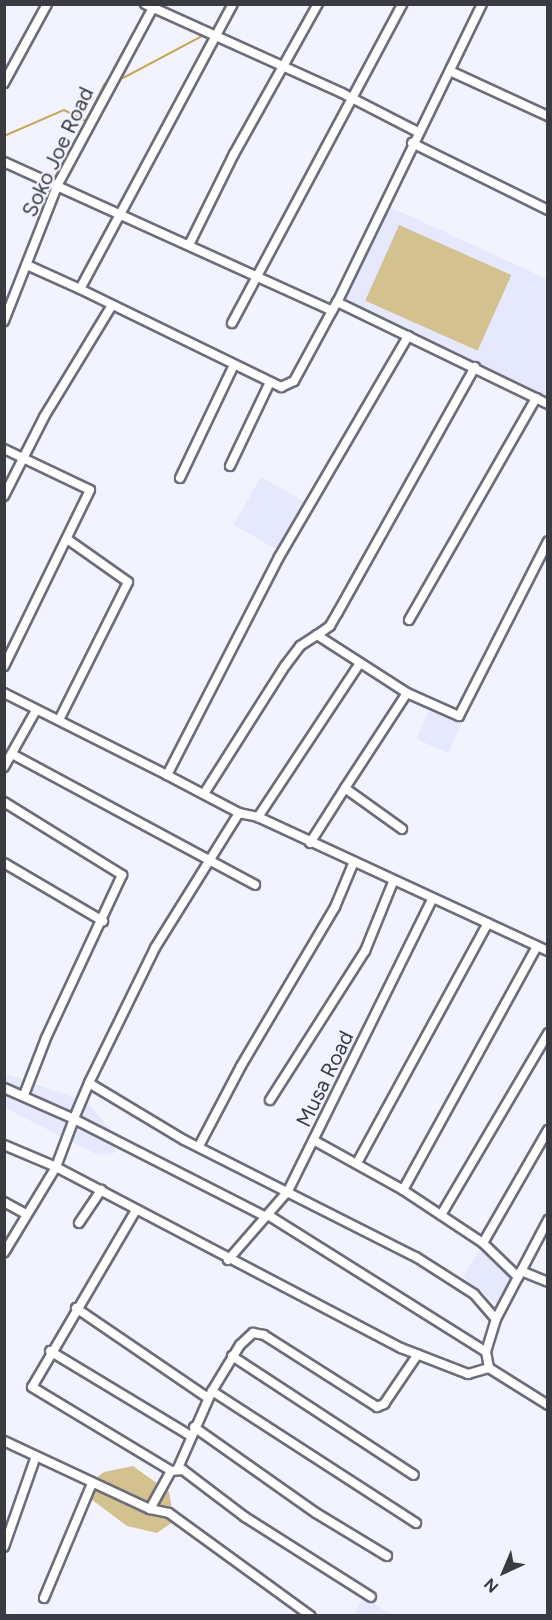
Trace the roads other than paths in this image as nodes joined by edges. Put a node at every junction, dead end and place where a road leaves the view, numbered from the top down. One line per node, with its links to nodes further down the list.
1 (47, 4): 10 (street)
2 (233, 4): 7 (street)
3 (318, 4): 8 (street)
4 (402, 4): 11 (street)
5 (482, 4): 9 (street)
6 (151, 6): 7 (street); 16 (street, Soko Joe Road)
7 (216, 36): 8 (street); 18 (street)
8 (284, 67): 11 (street); 19 (street)
9 (450, 71): 12 (street); 13 (street)
10 (4, 83)
11 (352, 98): 13 (street); 21 (street)
12 (548, 116)
13 (418, 132): 14 (street)
14 (412, 143): 17 (street); 23 (street)
15 (4, 162): 16 (street)
16 (58, 184): 18 (street); 20 (street, Soko Joe Road)
17 (548, 210)
18 (120, 214): 19 (street); 22 (street)
19 (189, 245): 21 (street)
20 (27, 265): 22 (street); 26 (street, Soko Joe Road)
21 (256, 277): 25 (street); 27 (street)
22 (80, 289): 24 (street)
23 (337, 302): 25 (street); 28 (street)
24 (111, 305): 29 (street); 35 (street)
25 (332, 311): 31 (street)
26 (4, 321)
27 (232, 323)
28 (408, 336): 30 (street); 51 (street)
29 (234, 365): 31 (street); 37 (street)
30 (475, 367): 32 (street); 42 (street)
31 (270, 382): 36 (street)
32 (536, 398): 33 (street); 41 (street)
33 (548, 404)
34 (4, 448): 35 (street)
35 (24, 457): 38 (street); 39 (street)
36 (230, 466)
37 (180, 478)
38 (4, 496)
39 (67, 539): 44 (street); 48 (street)
40 (548, 541): 46 (street)
41 (410, 620)
42 (317, 635): 43 (street); 53 (street)
43 (360, 663): 46 (street); 56 (street)
44 (4, 666)
45 (4, 693): 47 (street)
46 (406, 693): 52 (street)
47 (35, 712): 48 (street); 49 (street)
48 (59, 720): 51 (street)
49 (12, 754): 50 (street); 59 (street)
50 (4, 767)
51 (167, 775): 53 (street)
52 (345, 788): 57 (street); 58 (street)
53 (205, 792): 55 (street)
54 (4, 802): 65 (street)
55 (239, 813): 56 (street); 59 (street)
56 (258, 817): 58 (street)
57 (402, 829)
58 (310, 843): 61 (street)
59 (211, 862): 63 (street); 70 (street)
60 (4, 863): 65 (street)
61 (352, 864): 62 (street); 78 (street)
62 (393, 882): 64 (street); 73 (street)
63 (255, 885)
64 (432, 900): 66 (street); 76 (street, Musa Road)
65 (102, 921): 72 (street)
66 (488, 923): 67 (street); 79 (street)
67 (537, 946): 68 (street); 83 (street)
68 (548, 951)
69 (548, 1033): 87 (street)
70 (89, 1083): 74 (street); 78 (street)
71 (4, 1088): 72 (street)
72 (24, 1095): 74 (street)
73 (270, 1100)
74 (74, 1119): 80 (street); 88 (street)
75 (548, 1130): 91 (street)
76 (315, 1141): 79 (street); 82 (street, Musa Road)
77 (4, 1144): 80 (street)
78 (199, 1146): 82 (street)
79 (357, 1163): 83 (street)
80 (56, 1167): 81 (street); 86 (street)
81 (101, 1190): 85 (street); 90 (street)
82 (288, 1191): 88 (street, Musa Road); 97 (street)
83 (403, 1191): 87 (street)
84 (4, 1202): 86 (street)
85 (136, 1210): 93 (street); 96 (street)
86 (26, 1214): 92 (street)
87 (441, 1215): 91 (street)
88 (266, 1216): 93 (street, Musa Road); 99 (street)
89 (548, 1220): 94 (street)
90 (79, 1223)
91 (483, 1243): 94 (street)
92 (4, 1253)
93 (228, 1260): 100 (street)
94 (520, 1274): 95 (street); 97 (street)
95 (548, 1282)
96 (76, 1308): 98 (street); 103 (street)
97 (496, 1319): 99 (street)
98 (50, 1351): 105 (street); 108 (street)
99 (486, 1352): 102 (street)
100 (418, 1354): 101 (street); 102 (street)
101 (232, 1356): 103 (street); 109 (street)
102 (489, 1368): 104 (street)
103 (210, 1395): 105 (street); 112 (street)
104 (548, 1405)
105 (192, 1431): 108 (street); 114 (street)
106 (4, 1441): 107 (street)
107 (36, 1456): 110 (street); 113 (street)
108 (175, 1469): 111 (street); 115 (street)
109 (414, 1475)
110 (92, 1483): 111 (street); 116 (street)
111 (150, 1509): 117 (street)
112 (416, 1523)
113 (4, 1547)
114 (387, 1556)
115 (371, 1597)
116 (44, 1598)
117 (311, 1616)

